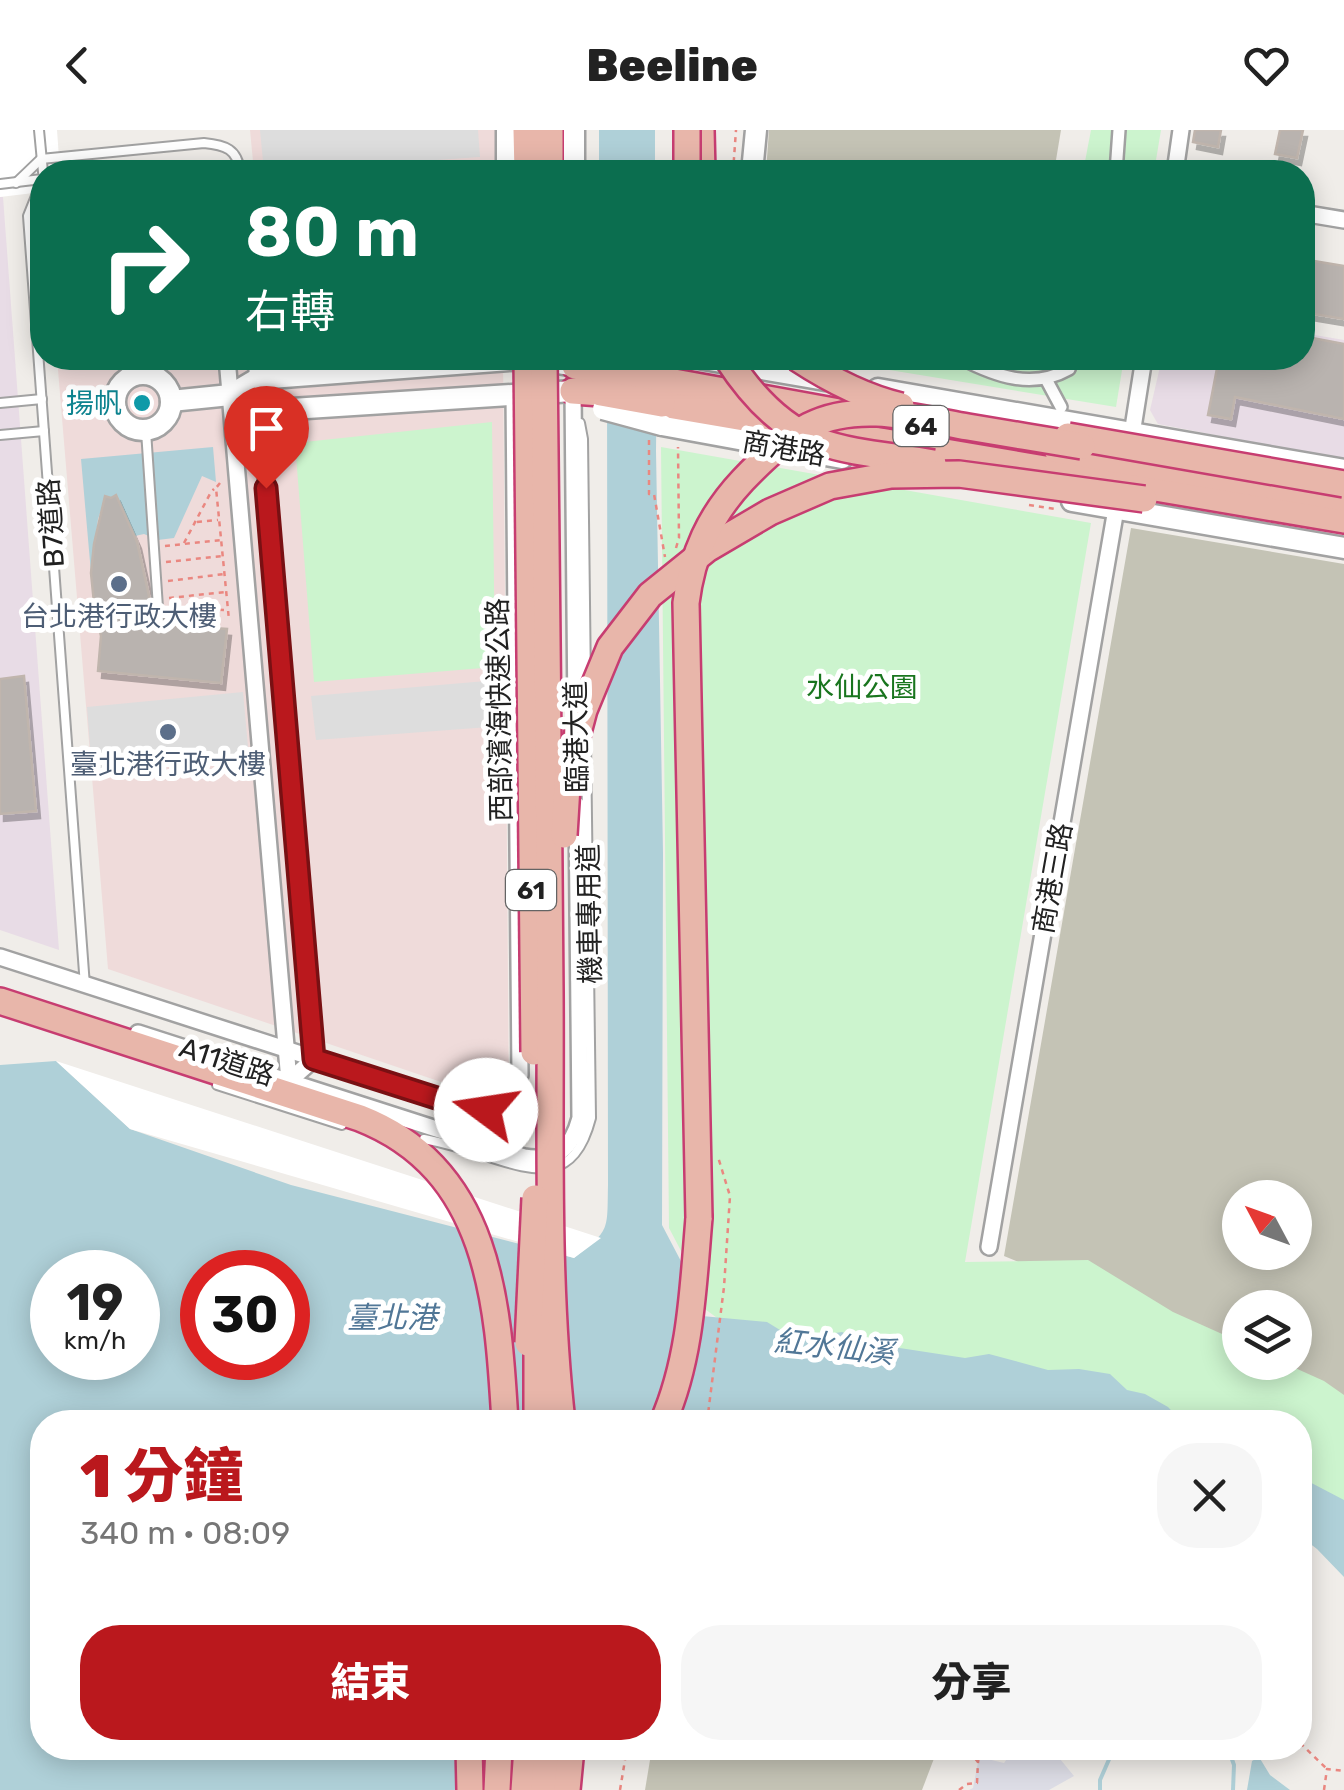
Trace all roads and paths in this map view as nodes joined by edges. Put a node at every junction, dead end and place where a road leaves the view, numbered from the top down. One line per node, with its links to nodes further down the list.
1 (38, 130): 12 (lane, B7道路)
2 (506, 130): 14 (street)
3 (530, 130): 15 (highway)
4 (546, 130): 16 (highway)
5 (574, 130): 17 (street)
6 (687, 130): 18 (highway, bridge)
7 (701, 130): 19 (highway)
8 (736, 130): 20 (path)
9 (756, 130): 21 (street)
10 (1119, 130): 22 (street)
11 (1181, 130): 23 (street)
12 (42, 159): 13 (lane)
13 (236, 160)
14 (507, 160)
15 (530, 160)
16 (546, 160)
17 (574, 160)
18 (687, 160)
19 (702, 160)
20 (734, 160)
21 (753, 160)
22 (1117, 160)
23 (1177, 160)
24 (30, 170): 26 (lane)
25 (30, 180): 26 (lane)
26 (16, 183): 27 (lane)
27 (0, 184)
28 (30, 211): 31 (lane, B7道路)
29 (1315, 216): 30 (street)
30 (1344, 220)
31 (30, 242)
32 (40, 370): 54 (lane, B7道路)
33 (227, 370): 53 (street)
34 (257, 370): 51 (street)
35 (509, 370): 51 (street)
36 (556, 370): 52 (street)
37 (556, 370): 52 (street)
38 (559, 370): 91 (street, 臨港大道)
39 (559, 370): 102 (highway, 西部濱海快速公路 / 61, bridge)
40 (559, 370): 114 (highway, 西部濱海快速公路 / 61, bridge)
41 (559, 370): 115 (highway, bridge)
42 (560, 370): 109 (lane, 機車專用道)
43 (564, 370): 58 (highway, bridge)
44 (737, 370): 70 (highway, bridge)
45 (785, 370): 63 (street)
46 (815, 370): 66 (highway, bridge)
47 (987, 370): 50 (street)
48 (1069, 370): 50 (street)
49 (1142, 370): 63 (street)
50 (1046, 379): 57 (street)
51 (258, 380): 53 (street); 59 (street)
52 (514, 394): 59 (street); 90 (street); 113 (highway, bridge)
53 (230, 395): 55 (street); 59 (street); 100 (street)
54 (42, 400): 56 (lane); 60 (lane, B7道路)
55 (171, 401): 61 (street); 61 (street)
56 (0, 403)
57 (1060, 407)
58 (665, 409): 68 (highway, 64); 71 (street, 商港路); 80 (path)
59 (260, 411): 101 (street)
60 (44, 431): 62 (lane); 94 (lane, B7道路)
61 (146, 431): 78 (lane)
62 (0, 434)
63 (1132, 434): 64 (street)
64 (1344, 470)
65 (222, 482): 67 (path)
66 (1344, 484)
67 (216, 488): 72 (path); 74 (path)
68 (1282, 492): 69 (highway, 64); 73 (highway, 64); 117 (highway, bridge)
69 (1344, 496)
70 (1144, 499): 75 (highway); 102 (highway, bridge)
71 (1116, 509): 79 (street, 商港路); 110 (street, 商港三路)
72 (219, 520): 74 (path); 76 (path)
73 (1344, 520)
74 (195, 522): 77 (path)
75 (1344, 534)
76 (221, 540): 77 (path); 81 (path)
77 (183, 544): 78 (path)
78 (154, 548): 82 (lane)
79 (1344, 548)
80 (675, 552)
81 (223, 556): 82 (path); 83 (path)
82 (155, 562): 84 (lane)
83 (224, 574): 84 (path); 85 (path)
84 (156, 582): 86 (lane)
85 (226, 592): 86 (path); 87 (path)
86 (158, 603): 87 (path); 89 (lane)
87 (228, 610): 88 (path)
88 (228, 620)
89 (159, 622)
90 (519, 950): 91 (lane); 95 (street)
91 (571, 955): 93 (street, 臨港大道)
92 (0, 958): 94 (street, A11道路)
93 (578, 983): 95 (lane); 105 (street, 臨港大道)
94 (85, 986): 100 (street, A11道路)
95 (519, 987): 101 (street, A11道路)
96 (0, 988): 104 (street, A11道路)
97 (0, 1001): 109 (highway)
98 (0, 1010): 99 (lane)
99 (36, 1024)
100 (286, 1050): 101 (street, A11道路); 104 (street)
101 (314, 1059): 104 (street)
102 (556, 1070): 116 (highway, 西部濱海快速公路 / 61, bridge)
103 (200, 1079): 106 (lane)
104 (289, 1081): 105 (street, A11道路)
105 (580, 1118)
106 (347, 1126)
107 (358, 1128): 108 (lane)
108 (368, 1130)
109 (420, 1144): 112 (highway)
110 (989, 1247)
111 (724, 1286): 118 (path)
112 (504, 1410)
113 (525, 1410)
114 (537, 1410)
115 (558, 1410)
116 (559, 1410)
117 (667, 1410)
118 (709, 1410)
119 (1312, 1755): 128 (path)
120 (469, 1760): 130 (highway)
121 (498, 1760): 131 (highway)
122 (507, 1760): 132 (highway)
123 (526, 1760): 133 (highway)
124 (545, 1760): 134 (highway)
125 (569, 1760): 135 (highway)
126 (625, 1760): 136 (path)
127 (978, 1762): 137 (path)
128 (1327, 1769): 129 (path); 138 (path)
129 (1344, 1771)
130 (470, 1790)
131 (497, 1790)
132 (506, 1790)
133 (524, 1790)
134 (544, 1790)
135 (567, 1790)
136 (620, 1790)
137 (958, 1790)
138 (1324, 1790)

